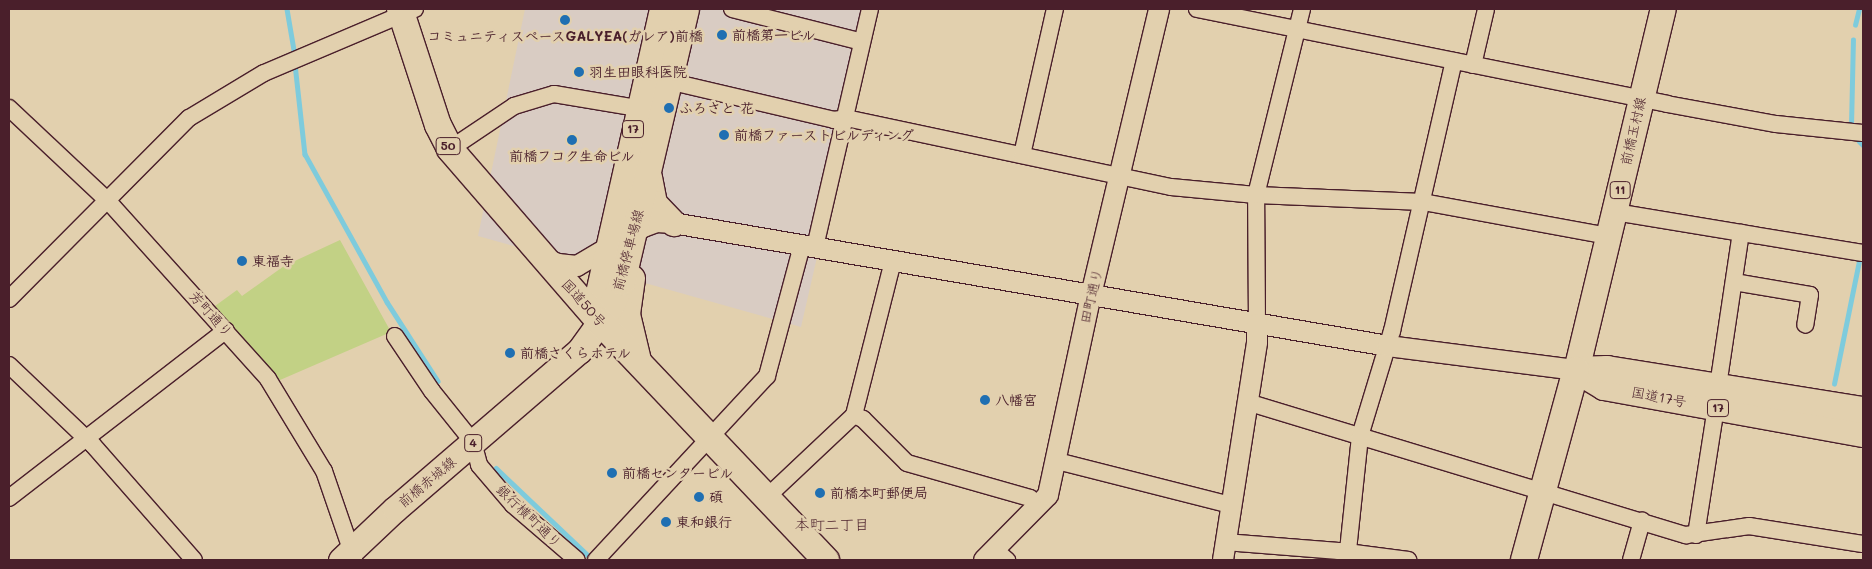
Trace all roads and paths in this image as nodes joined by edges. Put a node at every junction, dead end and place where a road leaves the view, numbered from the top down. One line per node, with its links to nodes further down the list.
1 (662, 9): 19 (main road, 前橋停車場線 / 17)
2 (686, 9): 16 (main road, 前橋停車場線 / 17)
3 (732, 9): 13 (street)
4 (870, 9): 13 (street)
5 (1055, 9): 23 (street)
6 (1159, 9): 25 (street, 田町通り)
7 (1197, 9): 12 (street)
8 (1302, 9): 12 (street)
9 (1486, 9): 15 (street)
10 (1663, 9): 17 (main road, 前橋玉村線 / 11)
11 (406, 11): 22 (highway, 国道50号 / 50); 27 (street)
12 (1296, 30): 14 (street); 26 (street)
13 (862, 42): 20 (street)
14 (1454, 62): 15 (street); 29 (street)
15 (1473, 65): 17 (street)
16 (668, 81): 20 (street); 24 (main road, 前橋停車場線 / 17)
17 (1641, 99): 21 (street); 30 (main road, 前橋玉村線 / 11)
18 (9, 108): 27 (street, 芳町通り)
19 (638, 108): 22 (street); 28 (main road, 前橋停車場線 / 17)
20 (846, 118): 23 (street); 35 (street)
21 (1863, 133)
22 (450, 149): 38 (highway, 国道50号 / 50)
23 (1022, 155): 25 (street)
24 (648, 164): 31 (main road); 32 (main road, 前橋停車場線 / 17)
25 (1120, 176): 26 (street); 41 (street, 田町通り)
26 (1256, 195): 29 (street); 44 (street)
27 (108, 201): 42 (street); 46 (street, 芳町通り)
28 (617, 202): 32 (main road); 36 (main road, 前橋停車場線 / 17)
29 (1424, 202): 34 (street); 48 (street)
30 (1614, 212): 33 (street); 34 (main road, 前橋玉村線 / 11)
31 (669, 223): 32 (main road); 35 (street)
32 (635, 225): 36 (street); 43 (main road, 前橋停車場線 / 17); 49 (main road)
33 (1742, 233): 37 (street); 40 (street)
34 (1609, 236): 51 (main road, 前橋玉村線 / 11)
35 (808, 246): 39 (street); 58 (street)
36 (607, 250): 38 (street); 43 (main road, 前橋停車場線 / 17)
37 (1863, 253)
38 (542, 257): 43 (highway, 国道50号 / 50)
39 (893, 261): 41 (street); 55 (street)
40 (1734, 282): 45 (street); 52 (street)
41 (1091, 295): 44 (street); 61 (street, 田町通り)
42 (9, 299)
43 (599, 321): 49 (highway, 国道50号 / 50); 60 (main road, 前橋赤城線 / 4)
44 (1257, 324): 48 (street); 53 (street)
45 (1805, 325)
46 (226, 330): 59 (street); 72 (street, 芳町通り)
47 (395, 336): 60 (street)
48 (1388, 346): 51 (street); 57 (street)
49 (638, 360): 58 (highway, 国道50号 / 50)
50 (9, 365): 59 (street)
51 (1576, 370): 52 (highway, 国道17号 / 17); 62 (highway)
52 (1717, 397): 54 (highway, 国道17号 / 17); 56 (highway, 国道17号 / 17); 68 (street)
53 (1247, 402): 57 (street); 65 (street)
54 (1863, 410)
55 (854, 415): 63 (street); 66 (street)
56 (1863, 434)
57 (1360, 436): 62 (street); 71 (street)
58 (709, 437): 63 (highway, 国道50号 / 50); 76 (street)
59 (85, 438): 64 (street); 74 (street)
60 (473, 442): 72 (main road, 前橋赤城線 / 4); 75 (street, 銀行横町通り)
61 (1057, 461): 65 (street); 66 (street, 田町通り)
62 (1545, 491): 67 (street); 79 (highway)
63 (767, 497): 77 (highway, 国道50号 / 50)
64 (9, 498)
65 (1231, 505): 70 (street)
66 (1038, 507): 73 (street, 田町通り)
67 (1642, 521): 68 (street); 80 (street)
68 (1696, 535): 69 (street)
69 (1863, 544)
70 (1224, 551): 71 (street)
71 (1347, 556): 78 (street)
72 (349, 557)
73 (995, 557)
74 (194, 560)
75 (577, 560)
76 (596, 560)
77 (826, 560)
78 (1408, 560)
79 (1524, 560)
80 (1631, 560)

